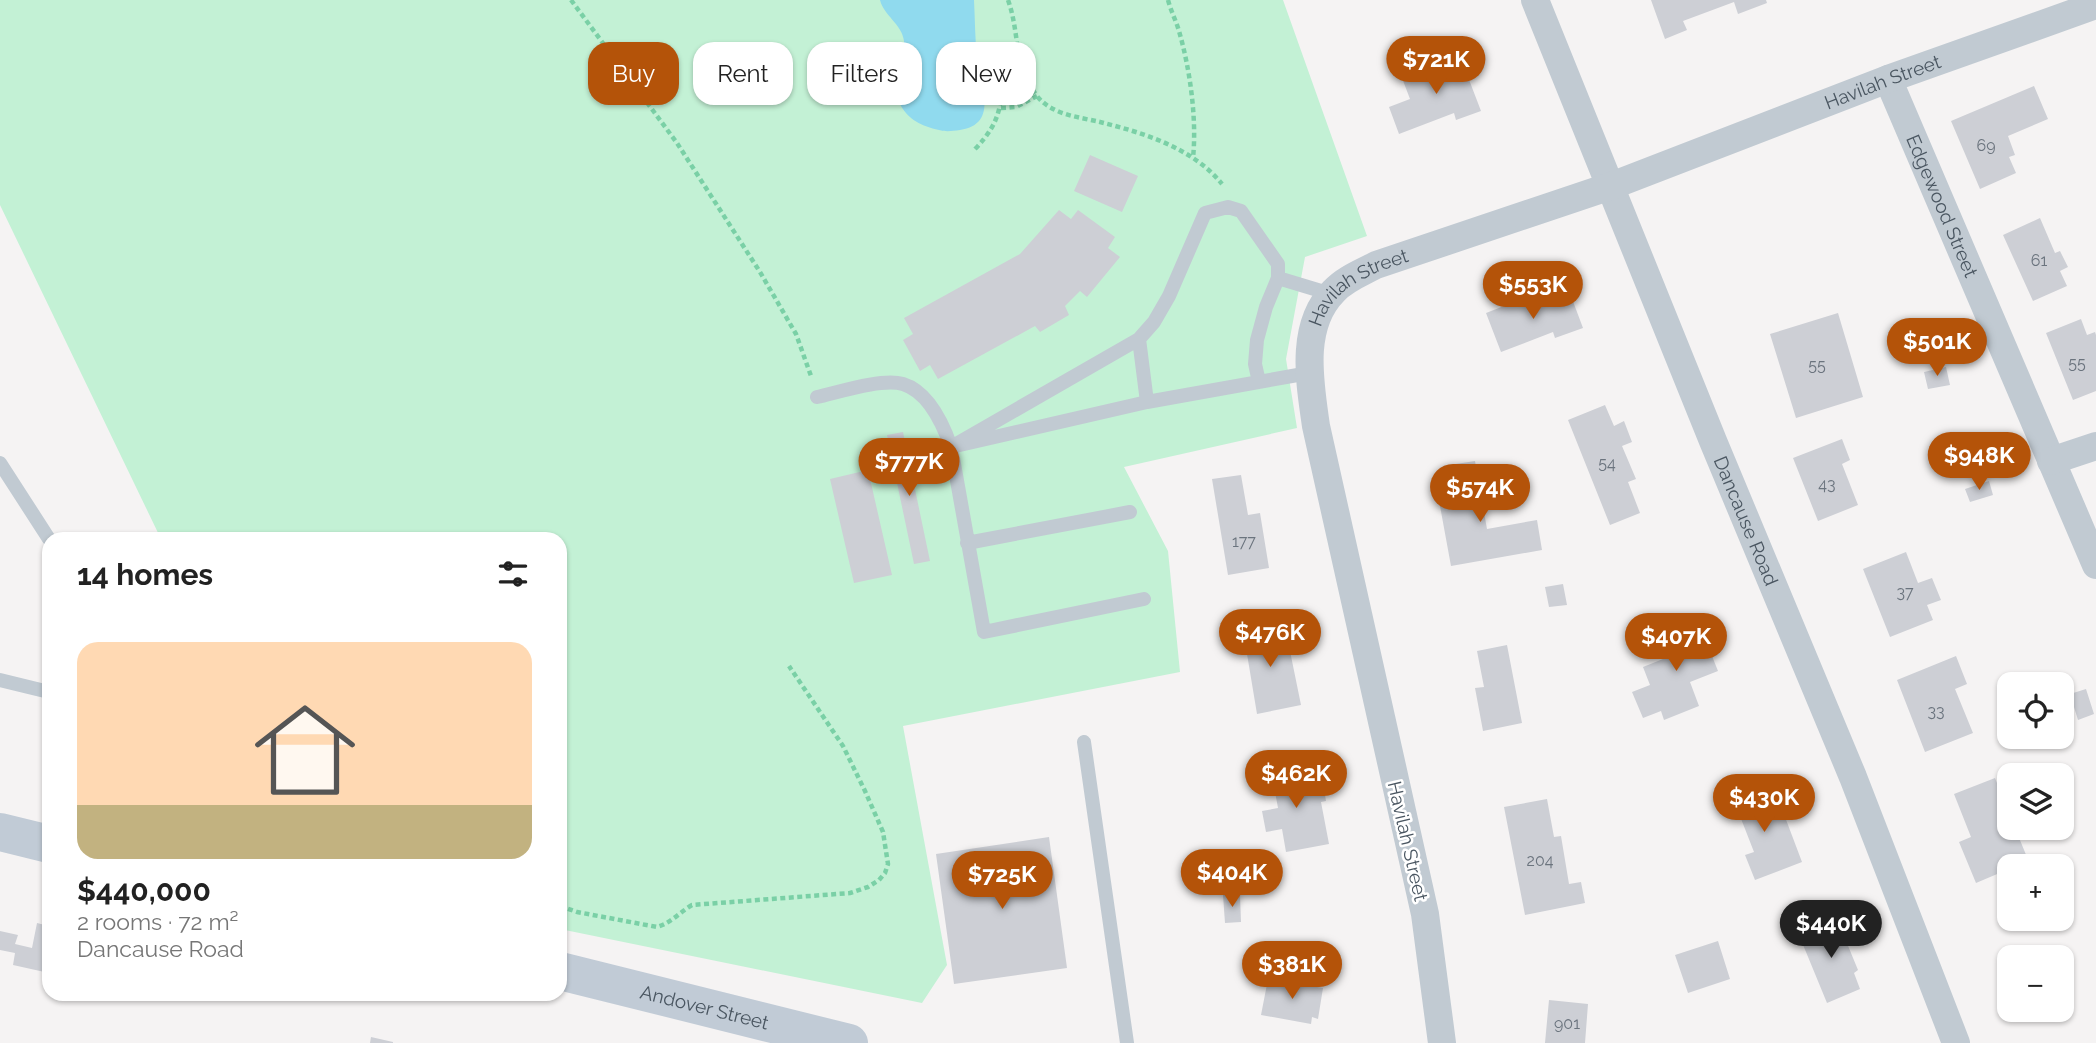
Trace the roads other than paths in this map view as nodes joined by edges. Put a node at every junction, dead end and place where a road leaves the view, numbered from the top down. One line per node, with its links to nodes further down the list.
1 (1535, 0): 4 (street, Dancause Road)
2 (2096, 5): 3 (street, Havilah Street)
3 (1888, 79): 4 (street, Havilah Street); 14 (street, Edgewood Street)
4 (1611, 186): 6 (street, Havilah Street); 30 (street, Dancause Road)
5 (1278, 278): 6 (lane); 7 (lane); 9 (lane)
6 (1331, 295): 8 (street, Havilah Street)
7 (1139, 339): 11 (lane); 13 (lane)
8 (1308, 373): 9 (lane); 29 (street, Havilah Street)
9 (1259, 382): 11 (lane)
10 (817, 397): 13 (lane)
11 (1147, 402): 13 (lane)
12 (2096, 446): 14 (street)
13 (951, 447): 18 (lane)
14 (2051, 461): 19 (street, Edgewood Street)
15 (0, 463): 17 (lane)
16 (1130, 512): 18 (lane)
17 (44, 532)
18 (967, 543): 20 (lane)
19 (2096, 565)
20 (1144, 599)
21 (0, 681): 22 (lane)
22 (42, 690)
23 (1084, 742): 28 (lane)
24 (0, 832): 25 (main road)
25 (42, 842)
26 (567, 973): 27 (main road, Andover Street)
27 (849, 1043)
28 (1127, 1043)
29 (1442, 1043)
30 (1956, 1043)

